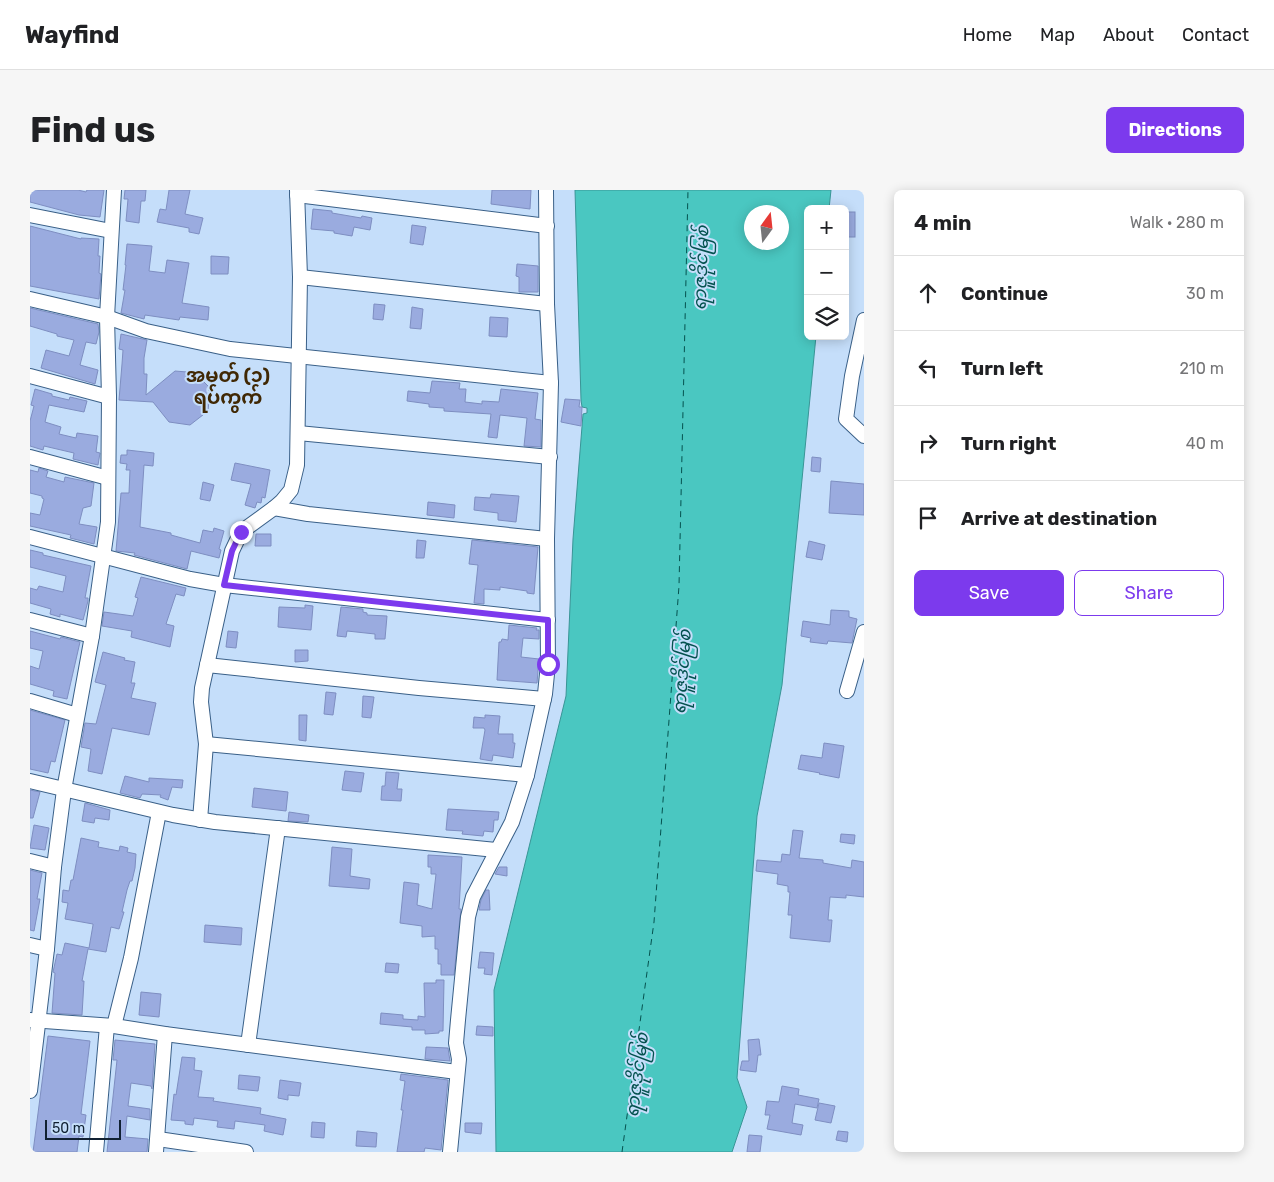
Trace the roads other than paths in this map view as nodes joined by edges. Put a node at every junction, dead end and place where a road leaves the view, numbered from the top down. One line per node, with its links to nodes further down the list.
1 (114, 190): 6 (street)
2 (546, 190): 5 (street)
3 (297, 193): 5 (street); 7 (street)
4 (30, 215): 6 (street)
5 (547, 226): 9 (street)
6 (111, 231): 10 (street)
7 (300, 277): 9 (street); 12 (street)
8 (30, 299): 10 (street)
9 (547, 304): 14 (street)
10 (107, 318): 12 (street); 15 (street)
11 (864, 320): 17 (street)
12 (300, 356): 14 (street); 16 (street)
13 (30, 376): 15 (street)
14 (551, 383): 19 (street)
15 (109, 397): 20 (street)
16 (298, 433): 19 (street); 21 (street)
17 (864, 436)
18 (30, 457): 20 (street)
19 (550, 457): 23 (street)
20 (108, 478): 24 (street)
21 (274, 508): 23 (street); 25 (street)
22 (30, 537): 24 (street)
23 (547, 539): 27 (street)
24 (104, 556): 25 (street); 29 (street)
25 (224, 585): 27 (street); 30 (street)
26 (30, 620): 29 (street)
27 (548, 620): 32 (street)
28 (864, 632): 31 (street)
29 (92, 636): 34 (street)
30 (207, 665): 32 (street); 35 (street)
31 (847, 692)
32 (544, 699): 36 (street)
33 (30, 701): 34 (street)
34 (77, 715): 38 (street)
35 (206, 744): 36 (street); 40 (street)
36 (527, 775): 42 (street)
37 (30, 781): 38 (street)
38 (64, 790): 39 (street); 44 (street)
39 (159, 812): 40 (street); 48 (street)
40 (200, 820): 41 (street)
41 (278, 828): 42 (street); 50 (street)
42 (496, 850): 51 (street)
43 (30, 861): 44 (street)
44 (54, 866): 46 (street)
45 (30, 945): 46 (street)
46 (47, 950): 47 (street)
47 (34, 1021): 48 (street); 52 (street)
48 (111, 1026): 49 (street); 54 (street)
49 (165, 1034): 50 (street); 53 (street)
50 (248, 1045): 51 (street)
51 (457, 1072): 56 (street)
52 (30, 1092)
53 (157, 1146): 55 (street)
54 (96, 1152)
55 (246, 1152)
56 (450, 1152)

